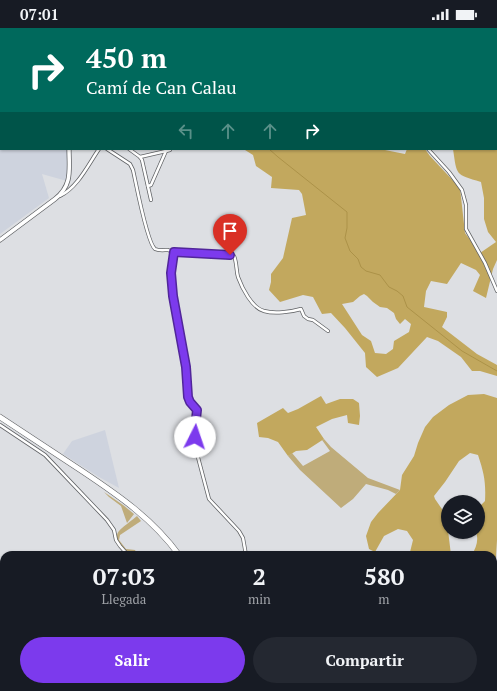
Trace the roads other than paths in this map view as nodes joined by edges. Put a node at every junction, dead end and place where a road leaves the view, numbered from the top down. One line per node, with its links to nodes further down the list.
1 (69, 150): 10 (main road)
2 (97, 150): 9 (street)
3 (109, 150): 16 (street)
4 (131, 150): 8 (street)
5 (170, 150): 7 (street)
6 (429, 150): 17 (street)
7 (166, 151): 8 (street); 11 (street)
8 (140, 156): 11 (street)
9 (76, 183): 10 (street); 12 (street)
10 (67, 184): 12 (street); 13 (main road)
11 (148, 186): 14 (street)
12 (70, 189): 13 (street)
13 (58, 197): 15 (main road)
14 (151, 200)
15 (0, 240)
16 (174, 252): 18 (street); 23 (street)
17 (497, 291)
18 (328, 331)
19 (0, 418): 22 (highway)
20 (0, 425): 21 (street)
21 (124, 551)
22 (174, 551)
23 (245, 551)

